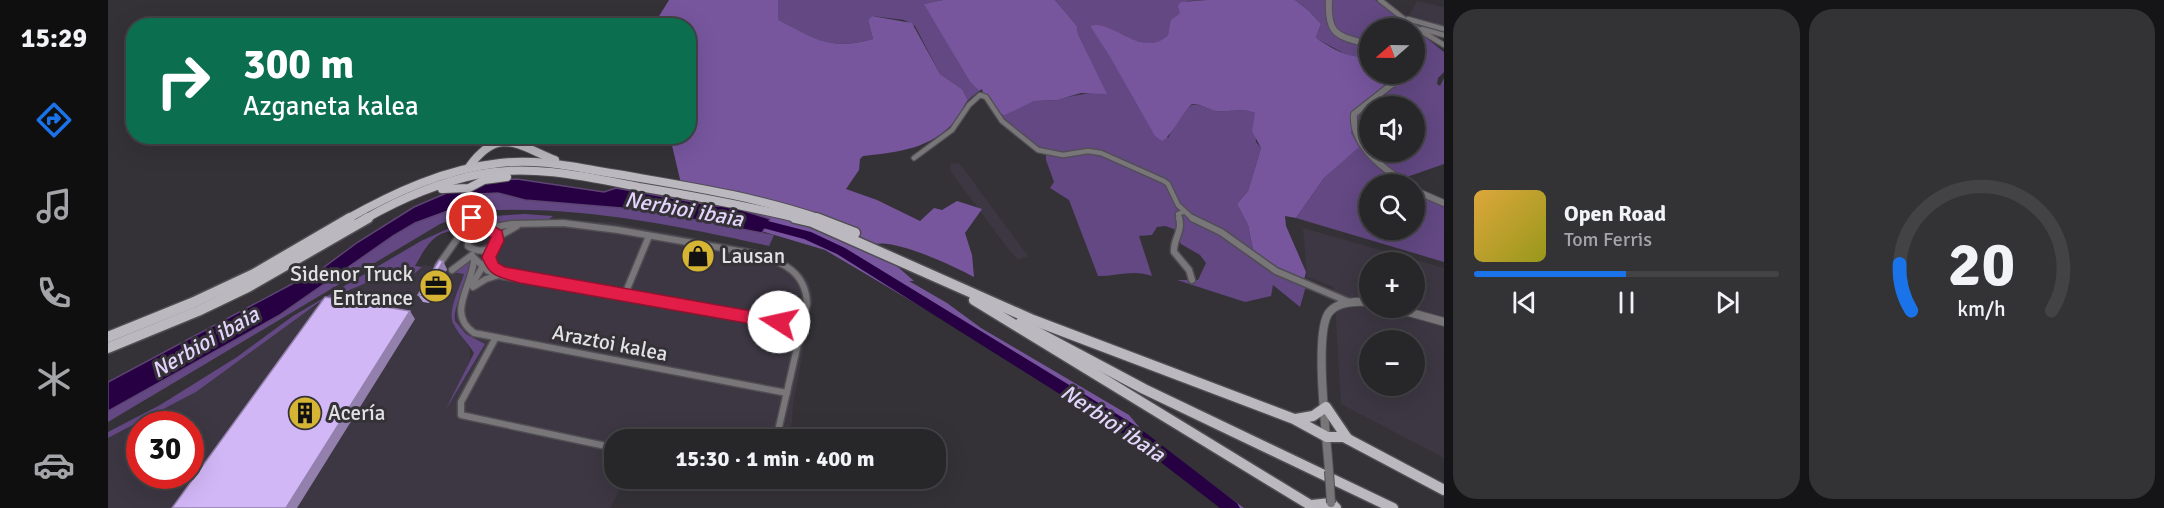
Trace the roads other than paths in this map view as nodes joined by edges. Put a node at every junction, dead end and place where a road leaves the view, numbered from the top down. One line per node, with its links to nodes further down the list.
1 (1329, 0): 8 (street)
2 (1380, 0): 3 (street)
3 (1404, 17): 4 (street)
4 (1444, 29)
5 (1425, 30): 7 (street)
6 (1425, 34): 9 (street)
7 (1444, 35)
8 (1359, 42)
9 (1444, 45)
10 (1392, 84): 18 (street)
11 (504, 144): 16 (main road)
12 (517, 144): 15 (main road)
13 (518, 144): 17 (main road)
14 (914, 158): 23 (street)
15 (505, 162): 17 (main road); 48 (main road)
16 (469, 167)
17 (584, 168): 40 (main road)
18 (1393, 174)
19 (468, 183): 20 (main road); 24 (street); 36 (main road)
20 (617, 184): 36 (main road); 40 (main road)
21 (1425, 195): 22 (street)
22 (1444, 203)
23 (1183, 212): 39 (street); 43 (street)
24 (470, 221): 26 (street); 29 (street); 33 (street)
25 (525, 224): 26 (street); 27 (street); 28 (street)
26 (488, 228): 28 (street); 29 (street)
27 (649, 236): 41 (street); 47 (street)
28 (498, 237): 30 (street)
29 (468, 239): 31 (street)
30 (495, 244): 31 (street); 32 (street)
31 (474, 256): 34 (street); 35 (street); 42 (street)
32 (489, 257): 34 (street); 38 (street)
33 (437, 267)
34 (483, 268): 37 (street); 42 (street)
35 (452, 270)
36 (276, 272): 50 (main road)
37 (500, 275): 38 (street); 42 (street)
38 (520, 277): 41 (street)
39 (1192, 280)
40 (950, 284): 53 (main road); 59 (main road); 61 (main road)
41 (626, 294): 47 (street)
42 (465, 295): 49 (street, Araztoi kalea)
43 (1349, 302): 44 (street); 52 (street)
44 (1359, 302)
45 (1425, 317): 46 (street)
46 (1444, 322)
47 (801, 327): 51 (street)
48 (108, 337)
49 (495, 339): 51 (street, Araztoi kalea); 57 (street)
50 (108, 348)
51 (787, 393): 54 (street)
52 (1326, 407): 53 (main road); 55 (street); 56 (main road)
53 (1294, 419): 55 (main road)
54 (779, 429)
55 (1328, 437): 56 (main road); 60 (street, bridge)
56 (1351, 441): 58 (main road)
57 (604, 446)
58 (1444, 490)
59 (1314, 507): 60 (main road)
60 (1333, 507)
61 (1393, 508)

